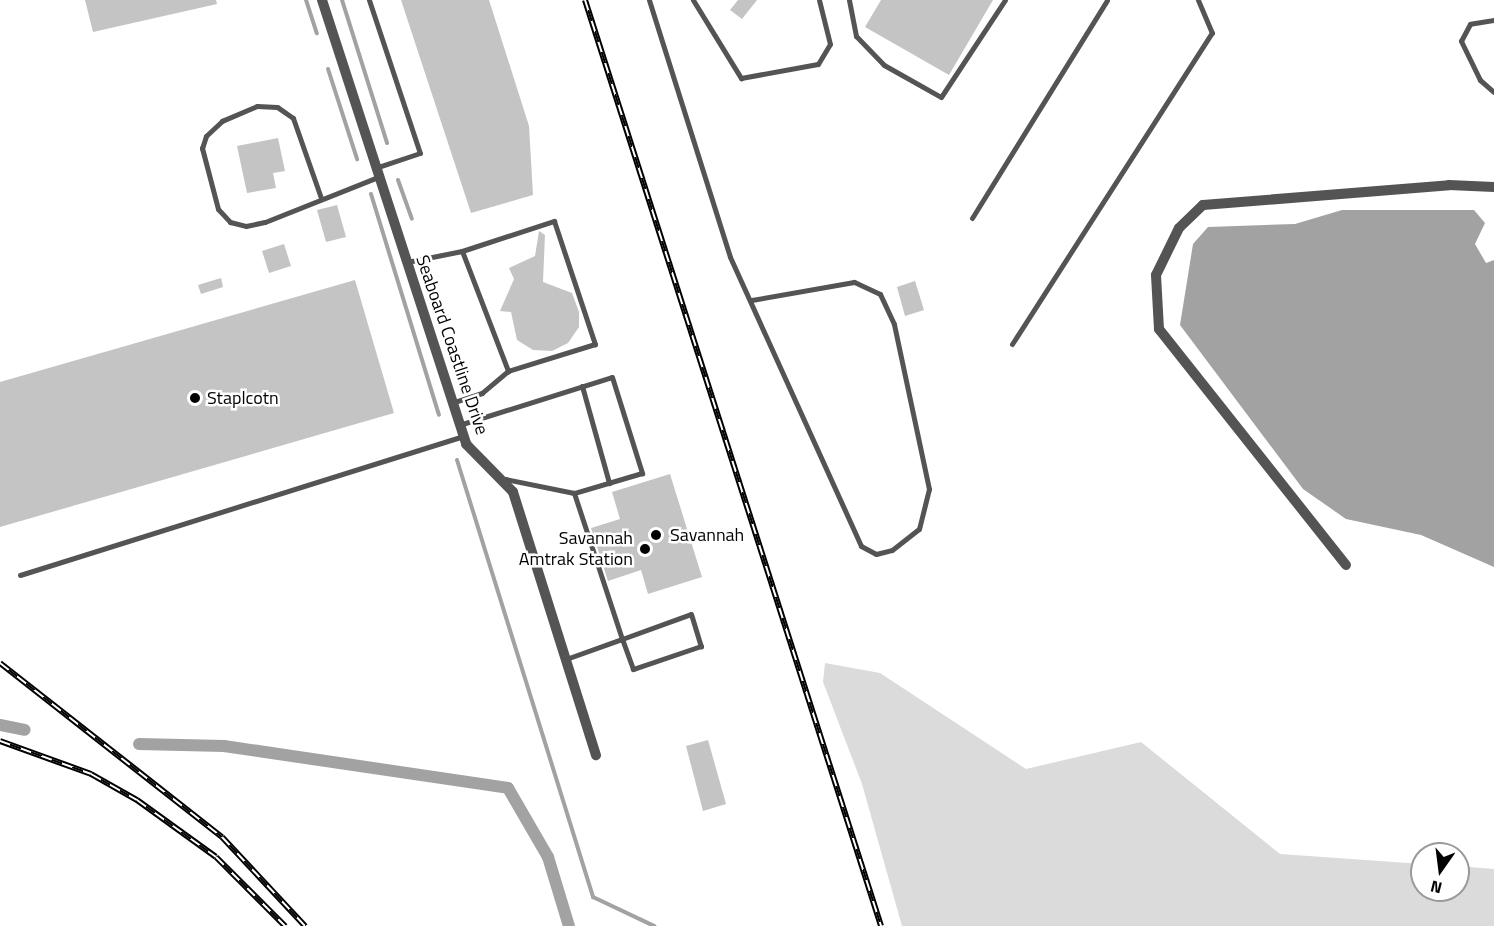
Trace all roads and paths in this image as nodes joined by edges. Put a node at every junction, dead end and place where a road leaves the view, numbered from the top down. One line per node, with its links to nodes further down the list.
1 (322, 0): 12 (street, Seaboard Coastline Drive)
2 (369, 0): 12 (lane)
3 (649, 0): 18 (lane)
4 (693, 0): 5 (lane)
5 (819, 0)
6 (849, 0): 7 (lane)
7 (1005, 0)
8 (1107, 0): 15 (lane)
9 (1198, 0): 19 (lane)
10 (1494, 20): 11 (lane)
11 (1494, 92)
12 (377, 172): 14 (lane); 17 (street, Seaboard Coastline Drive)
13 (1494, 187): 27 (street)
14 (321, 198): 14 (lane)
15 (972, 218)
16 (462, 251): 17 (lane); 20 (lane); 20 (lane)
17 (405, 262): 22 (street, Seaboard Coastline Drive)
18 (752, 300): 18 (lane)
19 (1012, 344)
20 (508, 372): 22 (lane)
21 (582, 386): 23 (lane); 25 (lane); 25 (lane)
22 (452, 403): 23 (street, Seaboard Coastline Drive)
23 (461, 431): 24 (street, Seaboard Coastline Drive); 28 (lane)
24 (504, 479): 26 (lane); 30 (street, Seaboard Coastline Drive)
25 (609, 483): 26 (lane)
26 (574, 494): 29 (lane)
27 (1346, 565)
28 (20, 575)
29 (622, 639): 29 (lane); 30 (lane)
30 (566, 659): 31 (street, Seaboard Coastline Drive)
31 (596, 754)

